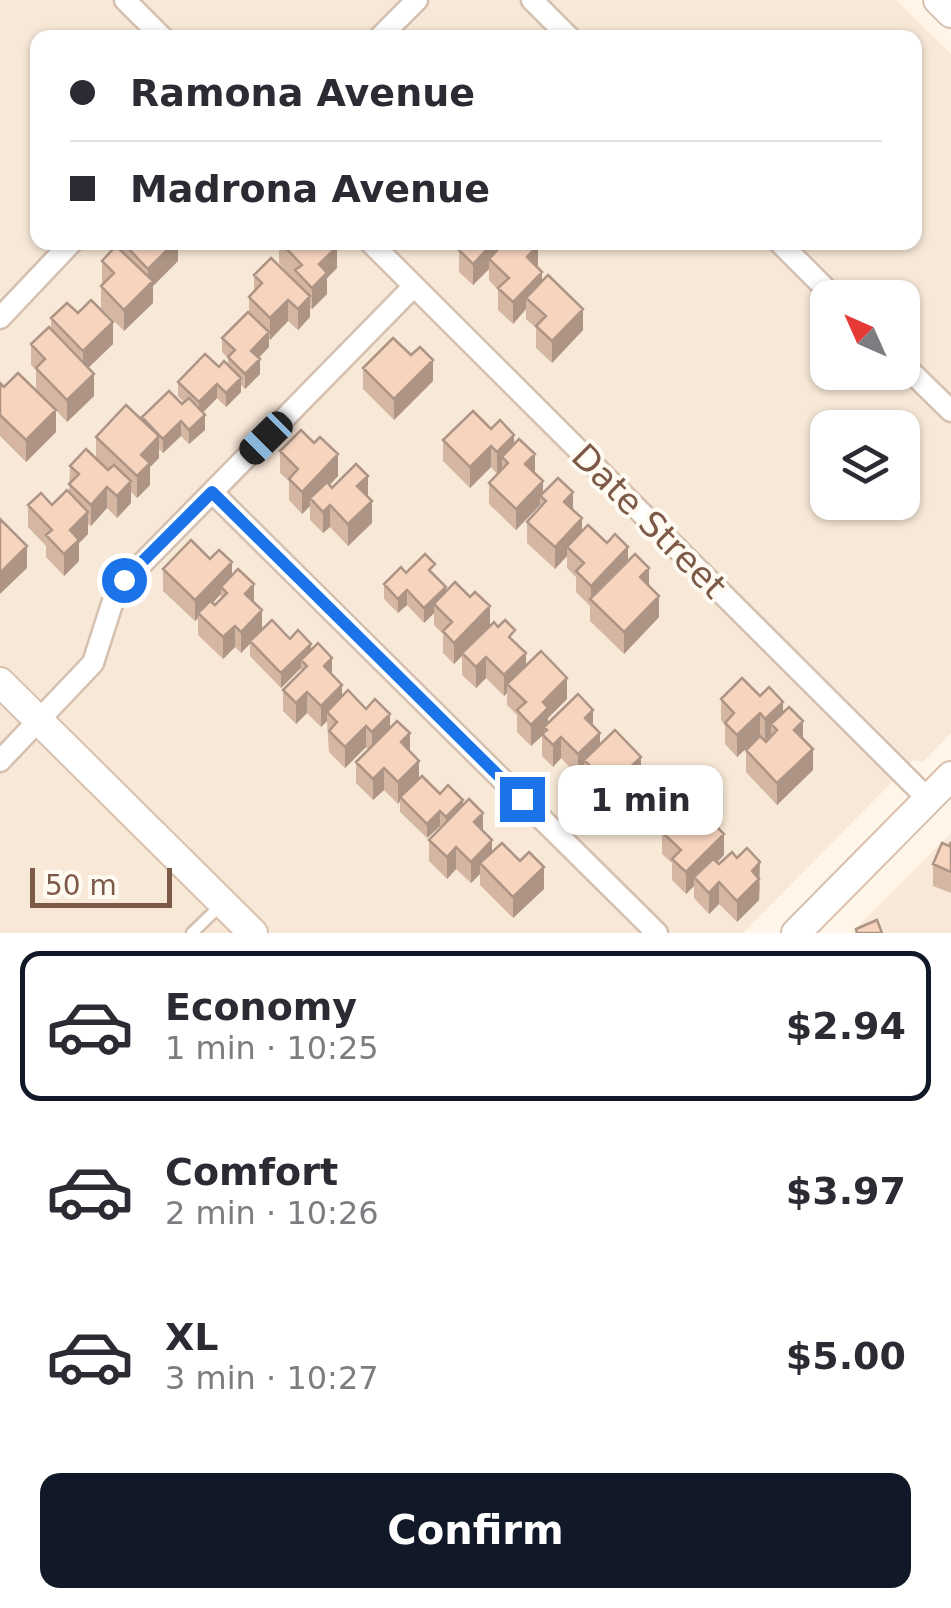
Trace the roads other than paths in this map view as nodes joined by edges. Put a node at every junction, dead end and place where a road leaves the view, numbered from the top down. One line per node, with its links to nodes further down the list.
1 (125, 0): 6 (street)
2 (417, 0): 7 (street)
3 (532, 0): 8 (street)
4 (938, 0): 5 (street)
5 (951, 13)
6 (155, 30)
7 (388, 30)
8 (562, 30)
9 (64, 250): 14 (street)
10 (378, 250): 13 (street, Date Street)
11 (787, 250): 12 (street)
12 (818, 280)
13 (414, 286): 17 (street); 22 (street, Date Street)
14 (0, 318)
15 (920, 381): 16 (street)
16 (951, 411)
17 (212, 492): 19 (street); 26 (street)
18 (0, 682): 19 (street)
19 (40, 721): 20 (street); 23 (street)
20 (0, 762)
21 (951, 776): 22 (street)
22 (928, 799): 27 (street)
23 (223, 903): 24 (lane); 25 (street)
24 (192, 933)
25 (254, 933)
26 (658, 933)
27 (796, 933)

